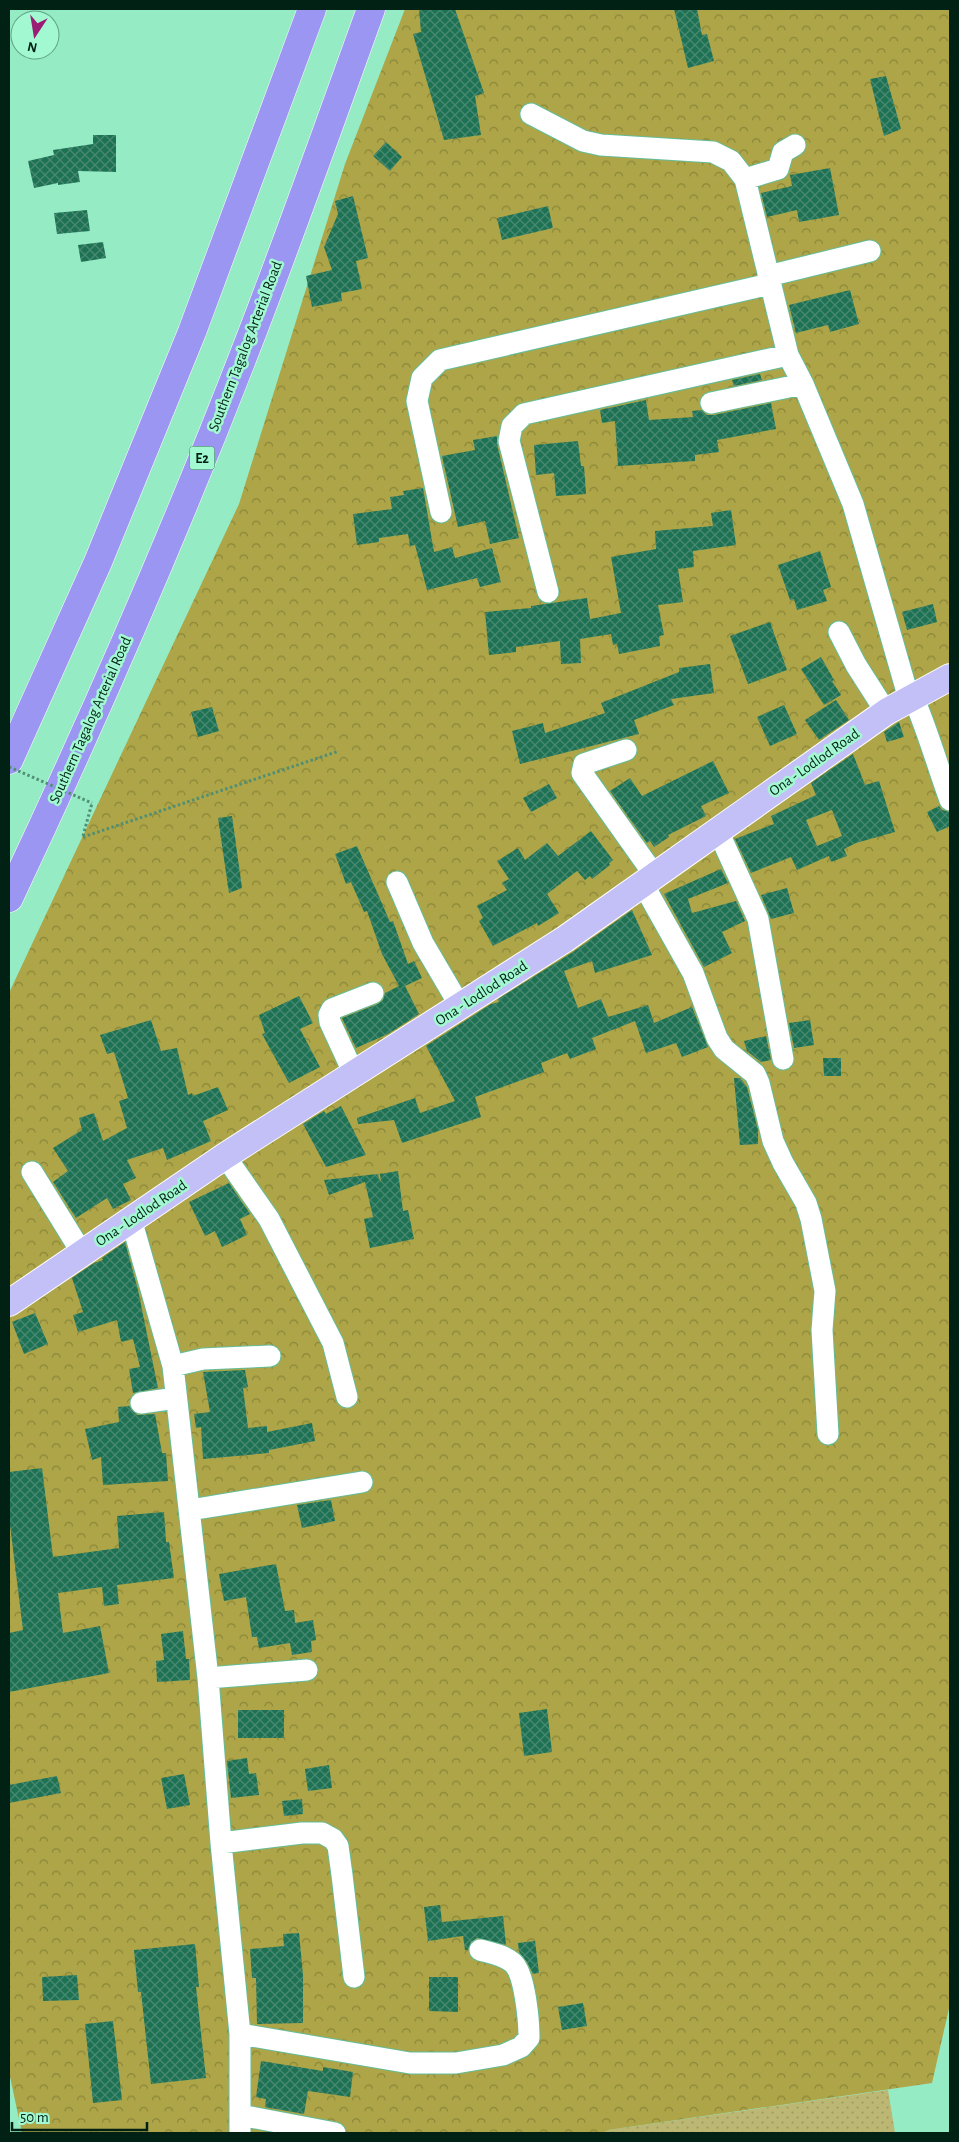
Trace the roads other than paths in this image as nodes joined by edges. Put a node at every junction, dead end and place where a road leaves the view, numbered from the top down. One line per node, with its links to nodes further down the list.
1 (312, 9): 18 (highway)
2 (371, 9): 23 (highway, Southern Tagalog Arterial Road / E2)
3 (531, 114): 5 (street)
4 (795, 145): 5 (street)
5 (745, 179): 7 (street)
6 (870, 251): 7 (street)
7 (769, 280): 8 (street); 11 (street)
8 (788, 355): 9 (street); 12 (street)
9 (803, 384): 10 (street); 15 (street)
10 (711, 403)
11 (441, 512)
12 (548, 592)
13 (839, 632): 16 (street)
14 (950, 677): 15 (main road, Ona - Lodlod Road)
15 (911, 698): 16 (main road, Ona - Lodlod Road); 19 (street)
16 (886, 712): 20 (main road, Ona - Lodlod Road)
17 (626, 750): 21 (street)
18 (9, 760)
19 (950, 800)
20 (718, 831): 21 (main road, Ona - Lodlod Road); 26 (street)
21 (649, 880): 25 (main road, Ona - Lodlod Road); 38 (street)
22 (397, 882): 25 (street)
23 (9, 898)
24 (373, 993): 27 (street)
25 (460, 1006): 27 (main road, Ona - Lodlod Road)
26 (783, 1059)
27 (354, 1074): 28 (main road, Ona - Lodlod Road)
28 (225, 1156): 30 (main road, Ona - Lodlod Road); 35 (street)
29 (32, 1172): 31 (street)
30 (131, 1219): 31 (main road, Ona - Lodlod Road); 34 (street)
31 (82, 1253): 32 (main road, Ona - Lodlod Road)
32 (9, 1303)
33 (270, 1356): 34 (street)
34 (173, 1366): 36 (street)
35 (347, 1397)
36 (176, 1398): 37 (street); 40 (street)
37 (141, 1403)
38 (828, 1434)
39 (362, 1482): 40 (street)
40 (190, 1510): 42 (street)
41 (307, 1670): 42 (street)
42 (208, 1678): 43 (street)
43 (221, 1843): 45 (street); 46 (street)
44 (480, 1950): 46 (street)
45 (354, 1977)
46 (240, 2034): 47 (street)
47 (240, 2124): 48 (street)
48 (336, 2133)

